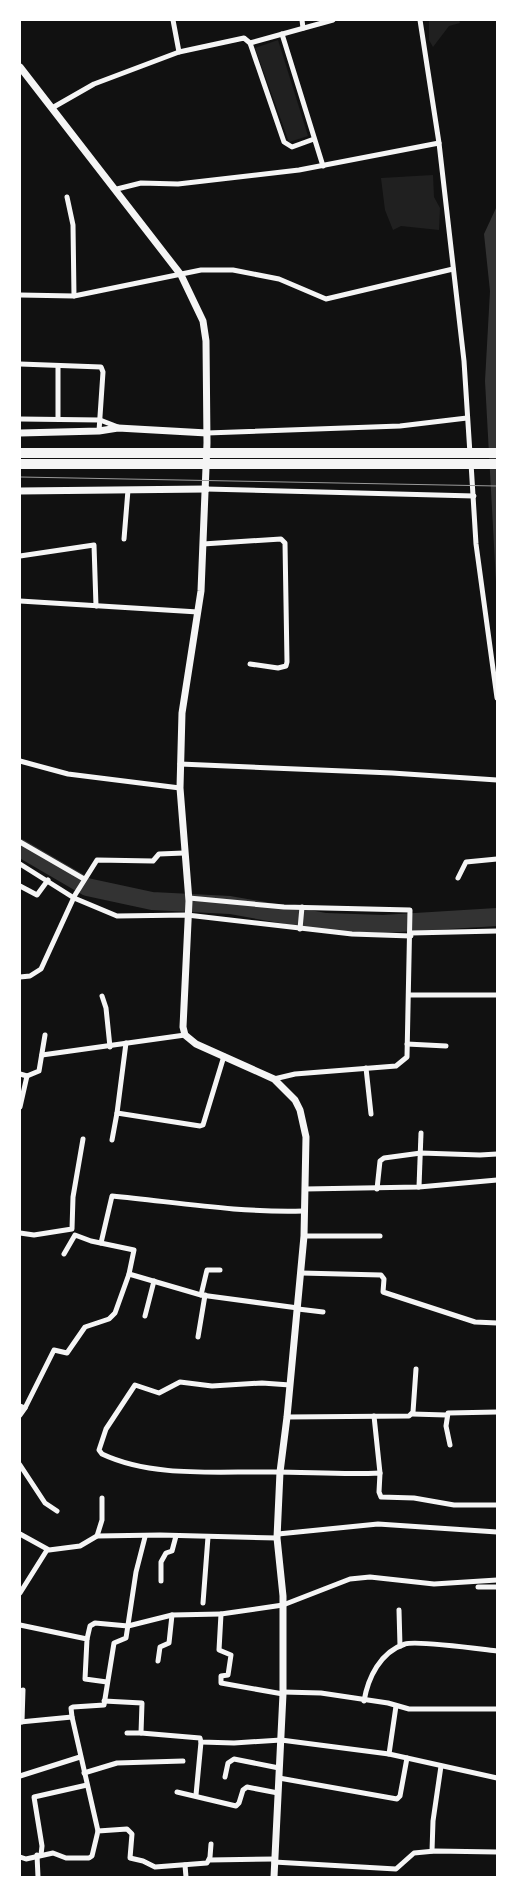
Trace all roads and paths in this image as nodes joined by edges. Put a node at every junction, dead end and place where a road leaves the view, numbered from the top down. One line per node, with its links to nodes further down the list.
1 (173, 20): 8 (street)
2 (302, 20): 5 (street)
3 (333, 20): 5 (street)
4 (420, 20): 12 (street)
5 (302, 28): 6 (street)
6 (282, 34): 7 (street); 11 (street)
7 (250, 43): 8 (street); 11 (street)
8 (179, 52): 10 (street)
9 (20, 67): 10 (street)
10 (52, 108): 14 (street)
11 (314, 139): 13 (street)
12 (439, 143): 13 (street); 16 (street)
13 (323, 166): 14 (street)
14 (117, 189): 17 (street)
15 (68, 197): 19 (street)
16 (453, 269): 17 (street); 22 (street)
17 (181, 275): 19 (street); 29 (street)
18 (20, 294): 19 (street)
19 (74, 296)
20 (20, 364): 21 (street)
21 (58, 366): 24 (street); 25 (street)
22 (467, 418): 29 (street); 37 (street)
23 (20, 419): 24 (street)
24 (58, 419): 25 (street)
25 (100, 420): 26 (street); 27 (street)
26 (118, 428): 27 (street); 29 (street)
27 (99, 431): 28 (street)
28 (20, 433)
29 (207, 433): 34 (street)
30 (20, 453): 31 (highway)
31 (497, 453)
32 (20, 464): 33 (highway)
33 (497, 464)
34 (206, 489): 35 (street); 37 (street); 39 (street)
35 (128, 490): 36 (street); 38 (street)
36 (20, 491)
37 (474, 496): 45 (street)
38 (124, 539)
39 (203, 544): 43 (street); 44 (street)
40 (20, 556): 42 (street)
41 (20, 601): 42 (street)
42 (96, 606): 43 (street)
43 (198, 612): 47 (street)
44 (250, 664)
45 (497, 697)
46 (20, 760): 49 (street)
47 (180, 764): 48 (street); 49 (street)
48 (497, 780)
49 (180, 788): 51 (street)
50 (20, 842): 56 (street)
51 (184, 853): 56 (street); 59 (street)
52 (497, 859): 54 (street)
53 (20, 864): 55 (street)
54 (458, 878)
55 (48, 880): 57 (street); 58 (street)
56 (84, 880): 58 (street)
57 (20, 886)
58 (75, 897): 61 (street); 65 (street)
59 (189, 899): 60 (street); 61 (street)
60 (302, 909): 62 (street); 64 (street)
61 (188, 914): 62 (street); 70 (street)
62 (300, 928): 64 (street)
63 (497, 931): 64 (street)
64 (411, 932): 66 (street)
65 (20, 977)
66 (409, 995): 67 (street); 72 (street)
67 (497, 995)
68 (102, 996): 74 (street)
69 (45, 1035): 75 (street)
70 (185, 1035): 71 (street); 76 (street)
71 (126, 1043): 74 (street); 82 (street)
72 (408, 1044): 73 (street); 77 (street)
73 (446, 1046)
74 (110, 1047): 75 (street)
75 (42, 1055): 79 (street)
76 (224, 1056): 80 (street); 82 (street)
77 (366, 1068): 80 (street); 83 (street)
78 (20, 1074): 79 (street)
79 (27, 1076): 81 (street)
80 (274, 1078): 91 (street)
81 (20, 1107)
82 (118, 1114): 86 (street)
83 (371, 1114)
84 (421, 1133): 87 (street)
85 (83, 1139): 94 (street)
86 (112, 1140)
87 (421, 1154): 88 (street); 90 (street); 92 (street)
88 (497, 1154)
89 (497, 1180): 90 (street)
90 (419, 1187): 92 (street)
91 (305, 1189): 92 (street); 93 (street)
92 (377, 1189)
93 (303, 1211): 96 (street); 98 (street)
94 (73, 1232): 95 (street); 98 (street); 99 (street)
95 (20, 1233)
96 (304, 1236): 97 (street); 101 (street)
97 (380, 1236)
98 (101, 1243): 102 (street)
99 (64, 1254)
100 (220, 1270): 104 (street)
101 (301, 1273): 105 (street); 108 (street)
102 (129, 1274): 103 (street); 112 (street)
103 (154, 1281): 104 (street); 107 (street)
104 (203, 1295): 105 (street); 109 (street)
105 (298, 1309): 106 (street); 111 (street)
106 (323, 1312)
107 (145, 1316)
108 (497, 1324)
109 (198, 1337)
110 (416, 1369): 114 (street)
111 (290, 1385): 118 (street); 121 (street)
112 (22, 1407): 115 (street)
113 (497, 1412): 116 (street)
114 (412, 1414): 116 (street); 117 (street)
115 (20, 1415)
116 (446, 1415): 119 (street)
117 (374, 1416): 118 (street); 122 (street)
118 (287, 1417): 121 (street)
119 (450, 1445)
120 (20, 1465): 125 (street)
121 (280, 1472): 122 (street); 131 (street)
122 (380, 1473): 124 (street)
123 (102, 1498): 128 (street)
124 (497, 1505)
125 (57, 1511)
126 (497, 1532): 131 (street)
127 (20, 1534): 133 (street)
128 (97, 1536): 129 (street); 133 (street)
129 (144, 1536): 130 (street); 145 (street)
130 (176, 1536): 132 (street); 135 (street)
131 (278, 1536): 132 (street); 140 (street)
132 (208, 1537): 139 (street)
133 (48, 1550): 138 (street)
134 (497, 1580): 140 (street)
135 (161, 1581)
136 (497, 1586): 137 (street)
137 (478, 1587)
138 (20, 1593)
139 (203, 1603)
140 (283, 1605): 142 (street); 152 (street)
141 (398, 1610): 147 (street)
142 (222, 1614): 143 (street); 152 (street)
143 (172, 1615): 145 (street); 149 (street)
144 (20, 1625): 146 (street)
145 (128, 1626): 146 (street); 150 (street)
146 (87, 1639): 150 (street)
147 (400, 1646): 148 (street); 154 (street)
148 (497, 1651)
149 (158, 1662)
150 (107, 1682): 153 (street)
151 (23, 1690): 158 (street)
152 (283, 1693): 154 (street); 161 (street)
153 (104, 1701): 157 (street); 160 (street)
154 (364, 1701): 155 (street)
155 (396, 1706): 156 (street); 163 (street)
156 (497, 1709)
157 (72, 1717): 158 (street); 164 (street)
158 (21, 1722)
159 (127, 1733): 160 (street)
160 (141, 1733): 162 (street)
161 (281, 1740): 162 (street); 163 (street); 168 (street)
162 (200, 1742): 177 (street)
163 (389, 1754): 165 (street)
164 (80, 1757): 169 (street); 170 (street)
165 (407, 1758): 167 (street); 172 (street)
166 (183, 1761): 169 (street)
167 (442, 1766): 173 (street); 180 (street)
168 (279, 1768): 171 (street); 172 (street)
169 (84, 1773): 174 (street)
170 (20, 1776)
171 (225, 1777)
172 (279, 1778): 176 (street)
173 (497, 1778)
174 (87, 1785): 178 (street); 182 (street)
175 (177, 1792): 177 (street)
176 (278, 1793): 177 (street); 185 (street)
177 (196, 1795)
178 (98, 1831): 182 (street); 186 (street)
179 (211, 1844): 184 (street)
180 (432, 1851): 181 (street); 185 (street)
181 (497, 1852)
182 (39, 1855): 183 (street); 187 (street)
183 (20, 1857)
184 (209, 1860): 185 (street); 186 (street)
185 (275, 1860): 189 (street)
186 (185, 1865): 188 (street)
187 (38, 1877)
188 (186, 1877)
189 (274, 1877)

